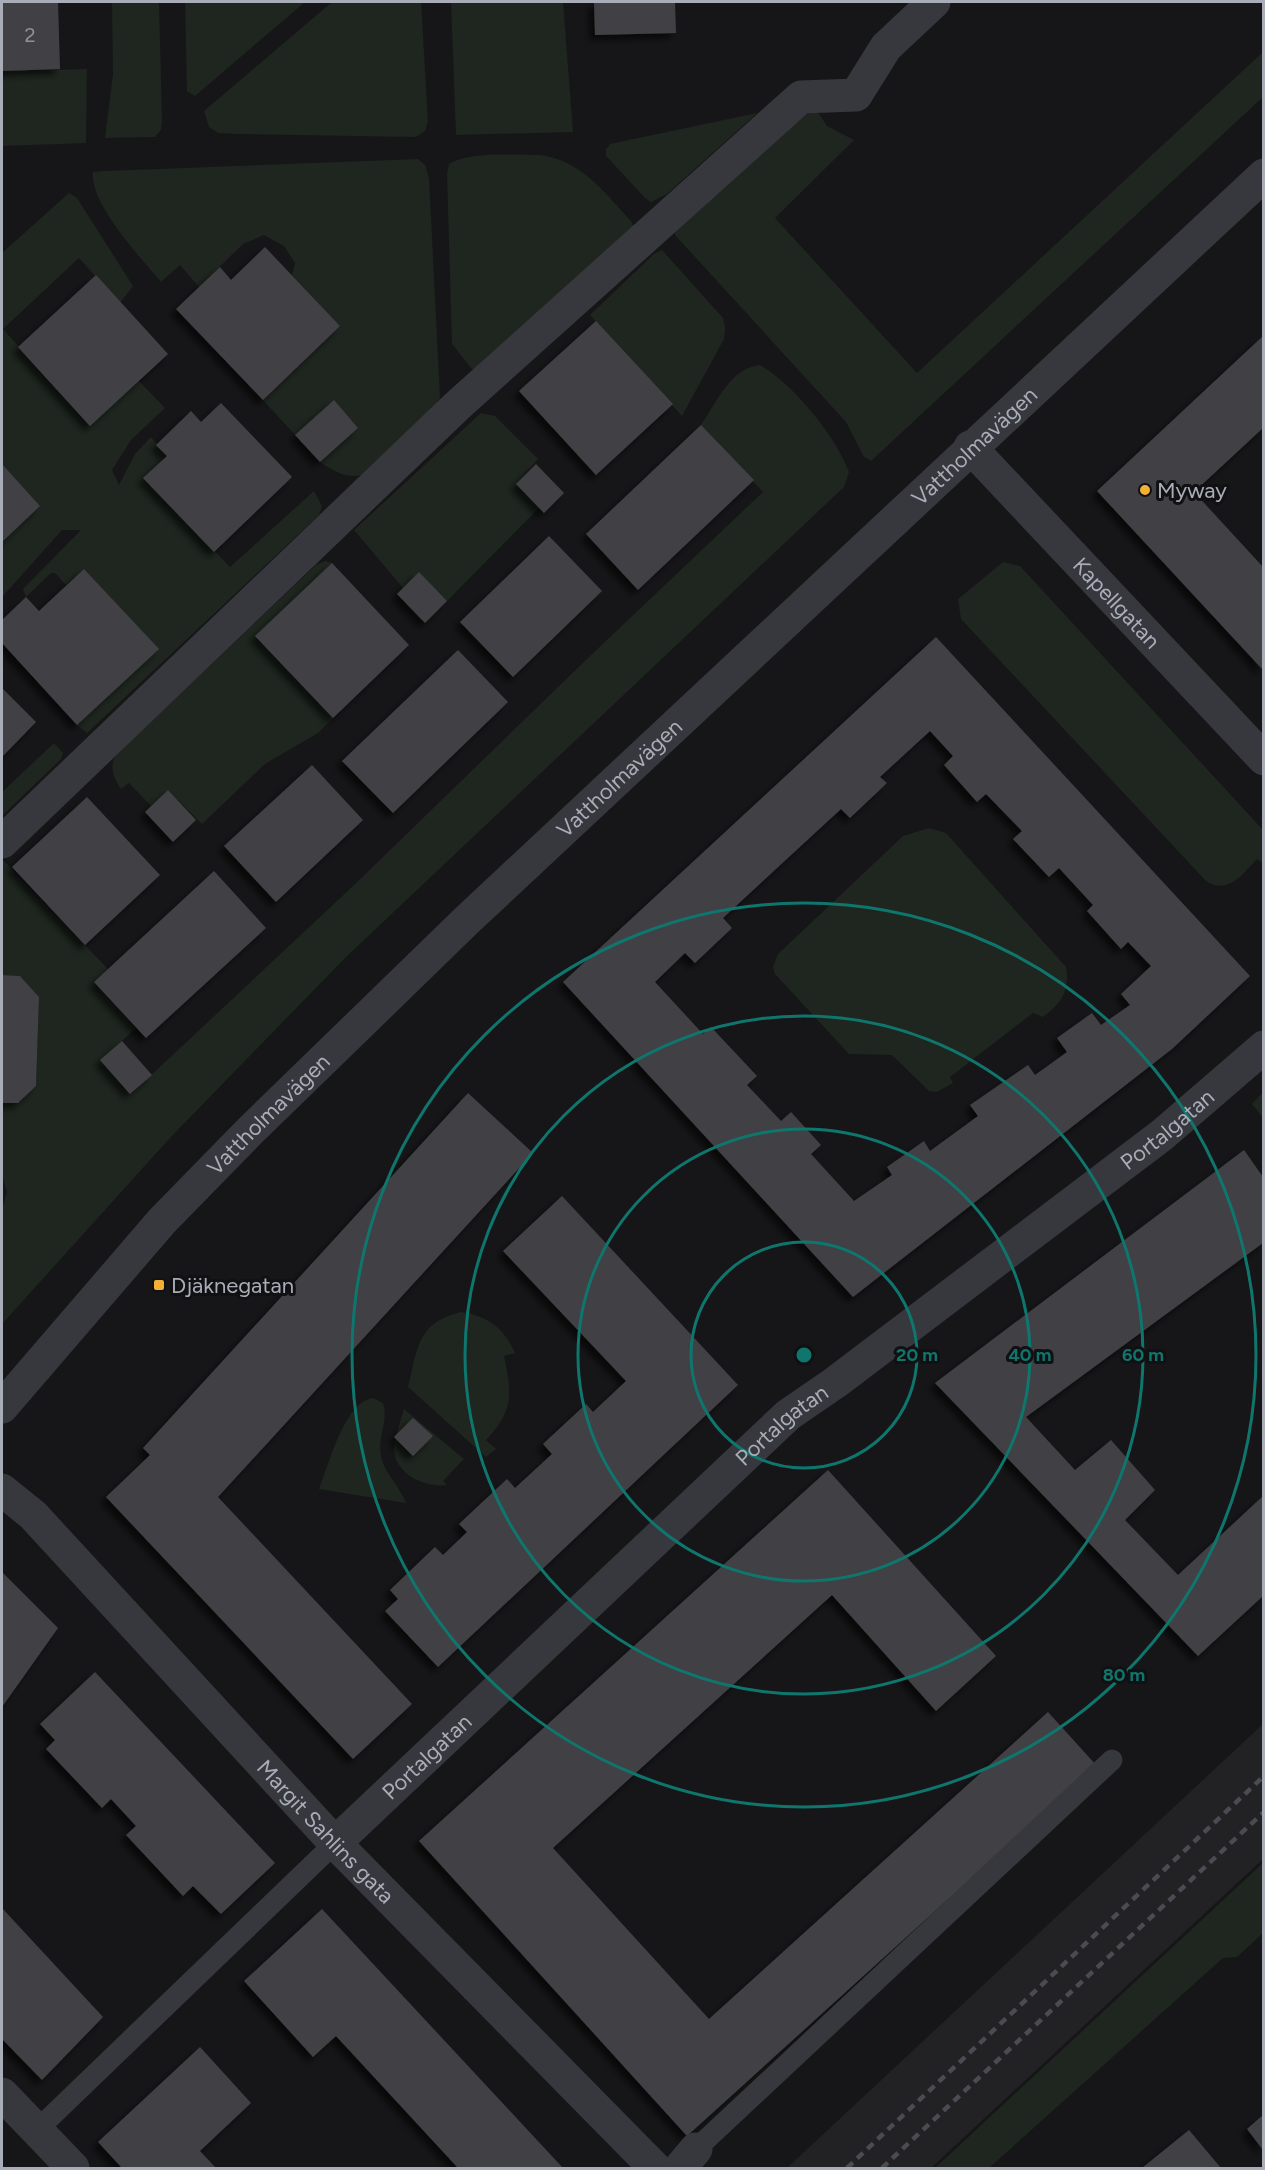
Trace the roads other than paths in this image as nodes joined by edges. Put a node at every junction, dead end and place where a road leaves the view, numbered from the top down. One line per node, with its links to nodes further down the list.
1 (934, 2): 5 (street)
2 (1263, 175): 3 (street, Vattholmavägen)
3 (970, 447): 4 (street, Kapellgatan); 7 (street, Vattholmavägen)
4 (1263, 759)
5 (2, 842)
6 (1263, 1047): 10 (street, Portalgatan)
7 (2, 1407)
8 (2, 1490): 10 (street, Margit Sahlins gata)
9 (1112, 1760): 13 (lane)
10 (335, 1843): 12 (lane); 15 (street, Margit Sahlins gata)
11 (2, 2094): 12 (street)
12 (37, 2130): 14 (street)
13 (688, 2159)
14 (73, 2169)
15 (655, 2169)

